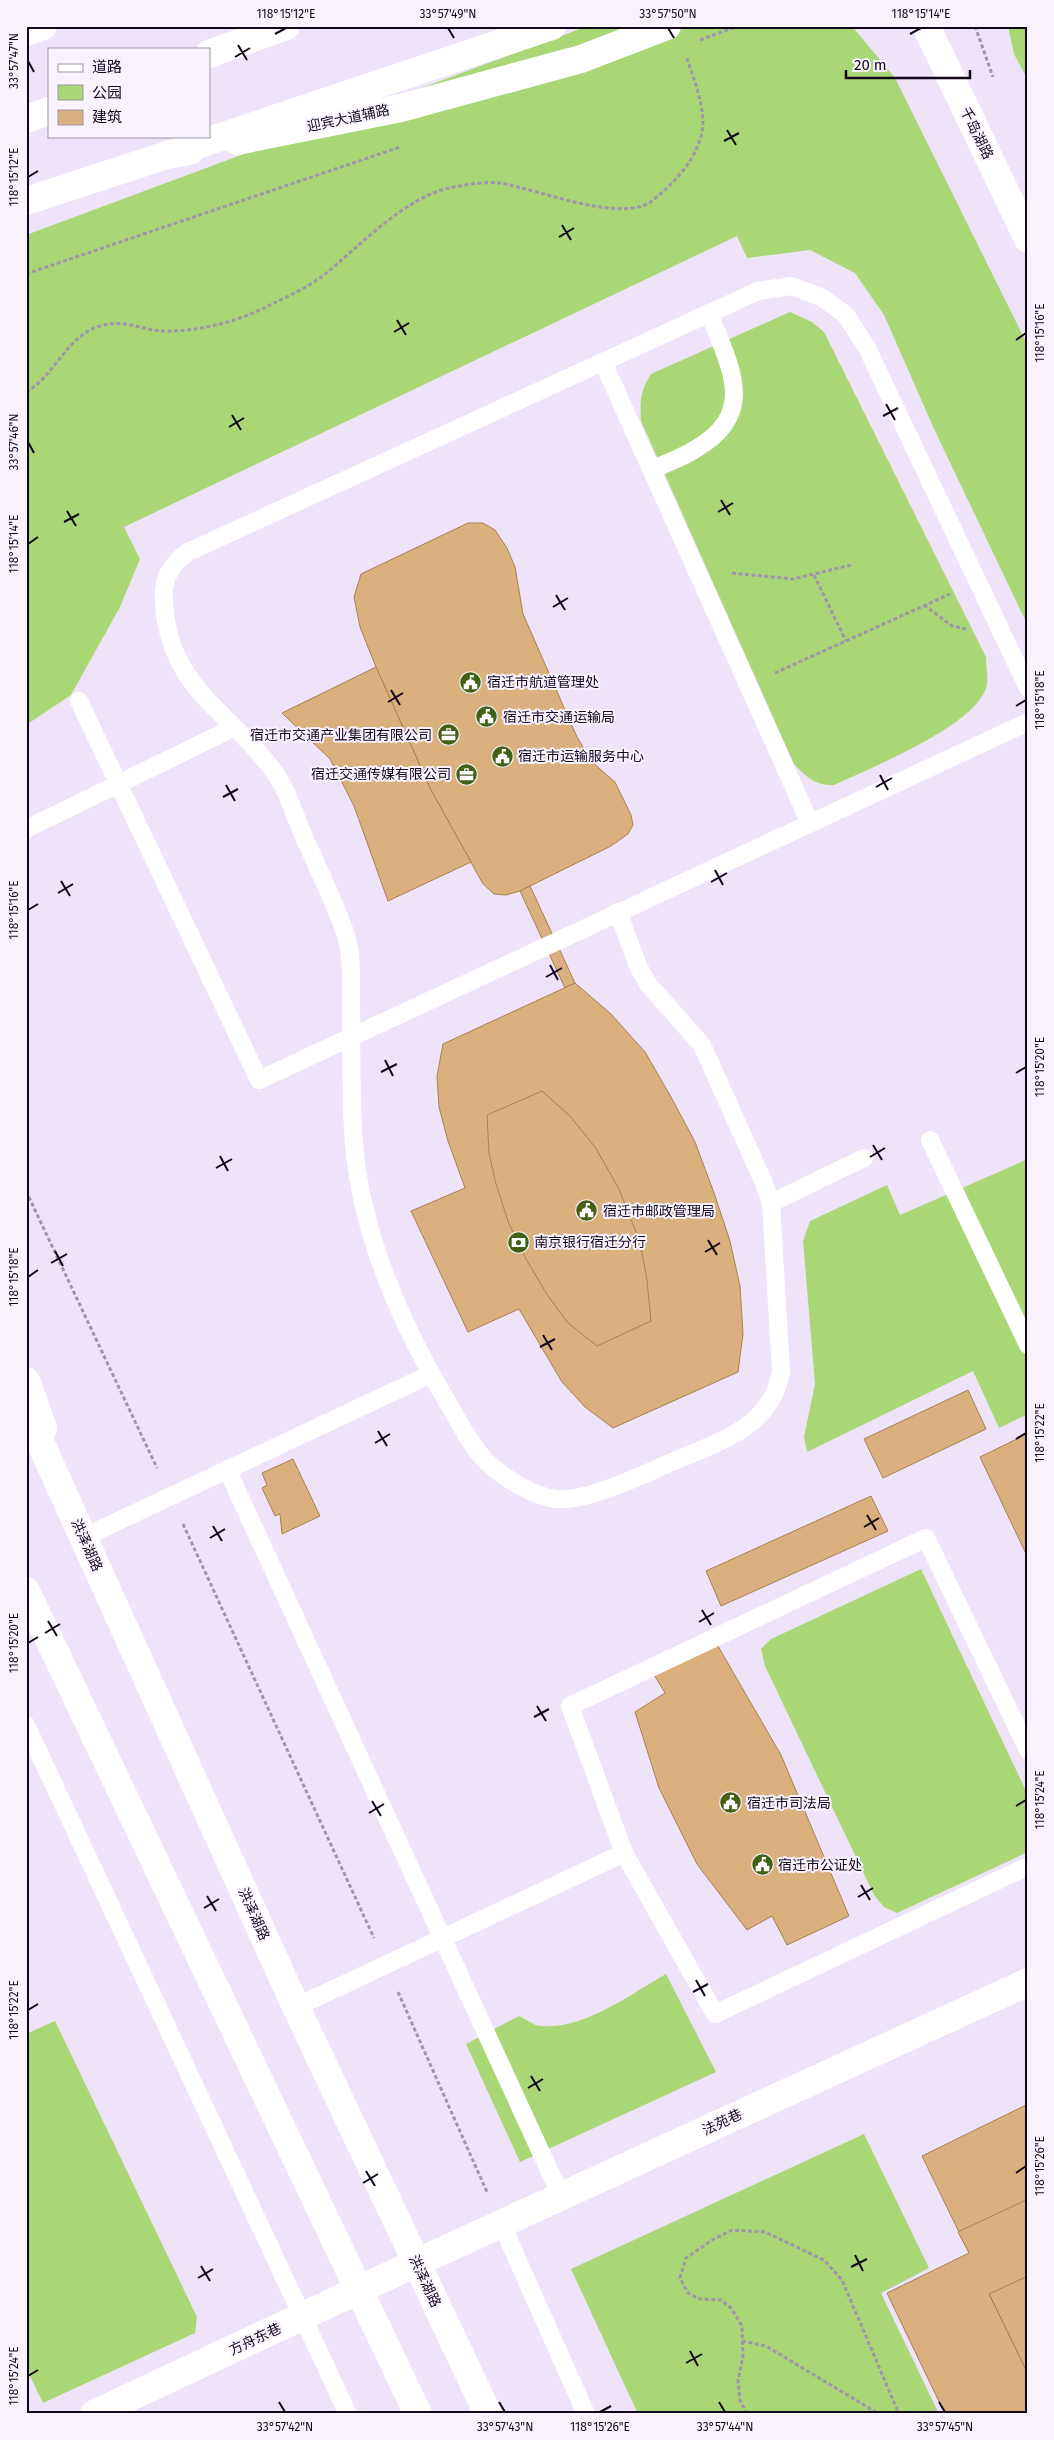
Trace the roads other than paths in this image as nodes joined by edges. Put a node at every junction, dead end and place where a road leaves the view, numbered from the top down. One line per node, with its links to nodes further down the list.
1 (42, 26): 5 (main road)
2 (286, 26): 7 (main road)
3 (552, 26): 10 (main road)
4 (926, 26): 14 (main road, 千岛湖路)
5 (26, 32)
6 (675, 36): 10 (main road, 迎宾大道辅路)
7 (210, 54)
8 (48, 111): 9 (main road)
9 (26, 119)
10 (167, 155): 11 (main road, 迎宾大道辅路)
11 (65, 189): 12 (main road, 迎宾大道辅路); 13 (main road)
12 (26, 202)
13 (26, 210)
14 (1028, 239)
15 (709, 313): 16 (lane); 17 (lane); 18 (lane)
16 (603, 362): 17 (lane); 21 (lane)
17 (652, 470): 23 (lane)
18 (1028, 688)
19 (79, 701): 22 (lane)
20 (1028, 722): 23 (lane)
21 (233, 728): 22 (lane); 26 (lane)
22 (119, 783): 24 (lane); 26 (lane)
23 (810, 823): 25 (lane)
24 (26, 829)
25 (618, 912): 26 (lane); 29 (lane)
26 (352, 1035): 31 (lane)
27 (930, 1140): 30 (lane)
28 (864, 1158): 29 (lane)
29 (771, 1203): 31 (lane)
30 (1028, 1345)
31 (431, 1374): 34 (lane)
32 (26, 1381): 35 (main road)
33 (26, 1411): 35 (main road, 洪泽湖路)
34 (226, 1469): 35 (lane); 41 (lane)
35 (84, 1537): 43 (main road, 洪泽湖路)
36 (26, 1591): 47 (main road)
37 (26, 1725): 48 (lane)
38 (1028, 1750): 39 (lane)
39 (624, 1853): 40 (lane); 41 (lane)
40 (1028, 1866)
41 (443, 1938): 43 (lane); 44 (lane)
42 (1028, 1982): 44 (main road, 法苑巷)
43 (296, 2007): 46 (main road, 洪泽湖路)
44 (561, 2196): 45 (main road, 法苑巷)
45 (501, 2223): 46 (main road, 法苑巷); 53 (lane)
46 (416, 2262): 47 (main road, 方舟东巷); 52 (main road, 洪泽湖路)
47 (359, 2290): 48 (main road, 方舟东巷); 51 (main road)
48 (303, 2316): 49 (main road, 方舟东巷); 50 (lane)
49 (94, 2414)
50 (348, 2414)
51 (418, 2414)
52 (488, 2414)
53 (586, 2414)

